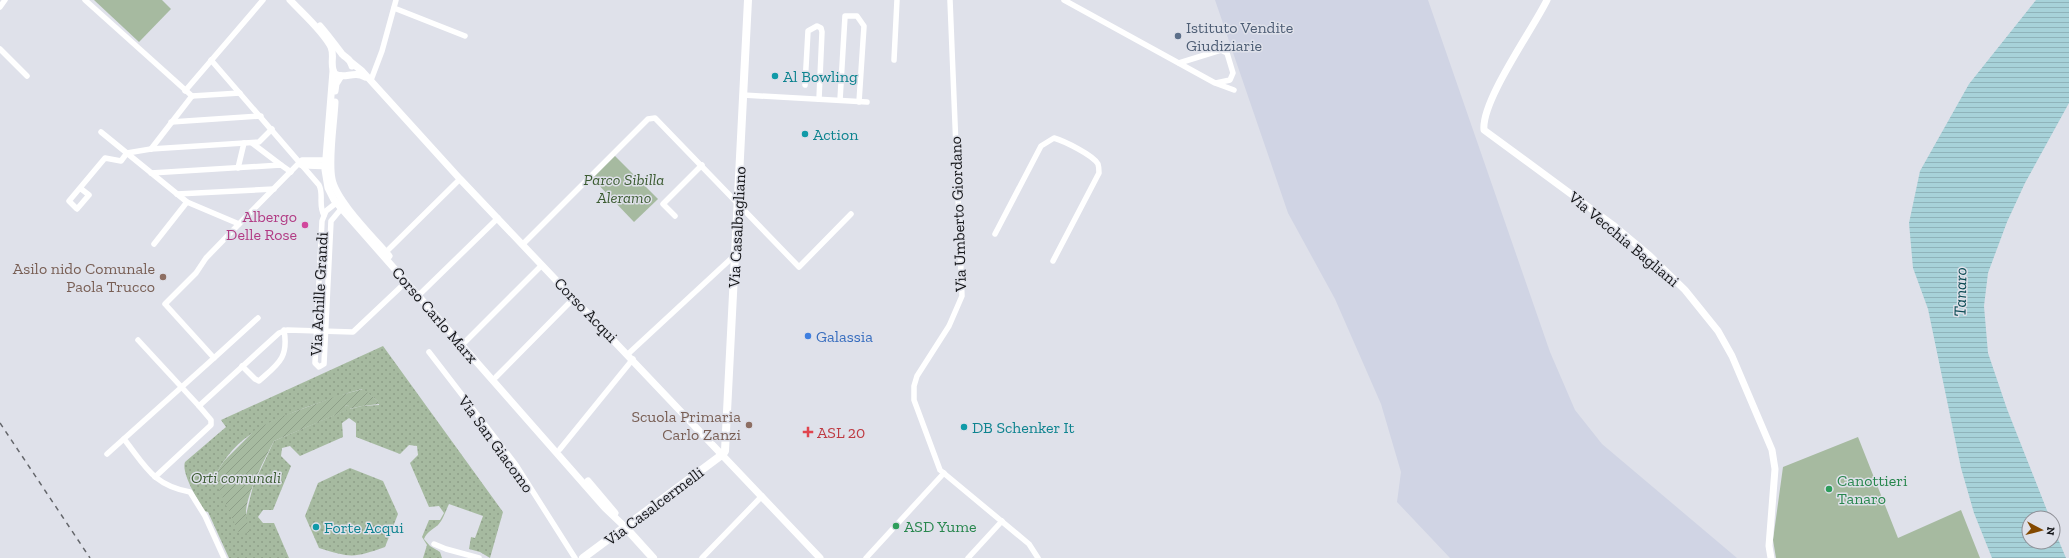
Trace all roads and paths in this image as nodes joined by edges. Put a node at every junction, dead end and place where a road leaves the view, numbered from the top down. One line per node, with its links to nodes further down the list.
1 (5, 0): 12 (street)
2 (85, 0): 29 (street)
3 (263, 0): 17 (street)
4 (290, 0): 19 (street)
5 (296, 0): 16 (street)
6 (396, 0): 13 (street)
7 (748, 0): 31 (main road, Via Casalbagliano)
8 (897, 0): 18 (street)
9 (950, 0): 91 (street, Via Umberto Giordano)
10 (1064, 0): 21 (street)
11 (1547, 0): 107 (street, Via Vecchia Bagliani)
12 (0, 7)
13 (394, 8): 14 (street); 25 (street)
14 (465, 36)
15 (0, 49): 24 (street)
16 (346, 57): 19 (street); 20 (street)
17 (211, 60): 29 (street); 30 (street)
18 (894, 60)
19 (334, 61): 22 (street)
20 (352, 63): 23 (street); 25 (street, Corso Acqui)
21 (1179, 63): 26 (street); 26 (street)
22 (333, 71): 23 (street); 46 (street, Corso Carlo Marx)
23 (344, 75): 25 (street); 46 (street, Corso Carlo Marx)
24 (28, 76)
25 (370, 80): 52 (street, Corso Acqui)
26 (1215, 83): 28 (street)
27 (805, 85): 33 (street)
28 (1234, 90)
29 (185, 91): 32 (street)
30 (240, 93): 32 (street); 37 (street)
31 (743, 95): 33 (street); 57 (main road, Via Casalbagliano)
32 (192, 96): 38 (street)
33 (819, 99): 34 (street)
34 (840, 100): 35 (street); 35 (street)
35 (859, 102): 36 (street)
36 (867, 102)
37 (261, 116): 38 (street); 39 (street)
38 (171, 122): 43 (street)
39 (272, 129): 42 (street); 45 (street)
40 (101, 132): 44 (street)
41 (244, 143): 42 (street); 43 (street); 49 (street)
42 (252, 143): 47 (street)
43 (150, 149): 44 (street)
44 (127, 153): 51 (street); 53 (street)
45 (301, 164): 46 (street); 50 (street); 60 (street)
46 (327, 164): 58 (street, Corso Carlo Marx)
47 (281, 165): 49 (street); 50 (street)
48 (702, 165): 57 (street); 61 (street); 66 (street)
49 (238, 168): 51 (street)
50 (290, 172): 54 (street)
51 (151, 173): 55 (street)
52 (460, 179): 62 (street, Corso Acqui); 67 (street)
53 (80, 188)
54 (274, 189): 55 (street); 63 (street)
55 (177, 194): 56 (street)
56 (187, 202): 63 (street); 65 (street)
57 (738, 203): 59 (street); 68 (main road, Via Casalbagliano)
58 (339, 204): 60 (street, Via Achille Grandi); 67 (street, Corso Carlo Marx); 71 (street, Corso Carlo Marx); 77 (street, Via Achille Grandi)
59 (851, 214)
60 (324, 215): 76 (street, Via Achille Grandi)
61 (675, 216)
62 (498, 218): 66 (street, Corso Acqui); 72 (street)
63 (239, 224): 82 (street)
64 (995, 234): 69 (street)
65 (154, 244)
66 (523, 244): 70 (street, Corso Acqui)
67 (386, 252): 72 (street, Corso Carlo Marx)
68 (735, 254): 81 (street); 90 (main road, Via Casalbagliano)
69 (1053, 261)
70 (542, 265): 73 (street, Corso Acqui); 79 (street)
71 (406, 282): 77 (street); 95 (street, Corso Carlo Marx)
72 (421, 293): 79 (street, Corso Carlo Marx)
73 (574, 298): 81 (street, Corso Acqui); 84 (street)
74 (258, 318): 82 (street)
75 (284, 330): 76 (street); 83 (street); 83 (street)
76 (317, 331): 77 (street); 77 (street, Via Achille Grandi)
77 (326, 331)
78 (138, 340): 85 (street)
79 (465, 342): 84 (street, Corso Carlo Marx)
80 (429, 352): 100 (street, Via San Giacomo)
81 (630, 357): 88 (street); 90 (street, Corso Acqui)
82 (214, 358): 85 (street)
83 (242, 366): 86 (street)
84 (496, 377): 88 (street, Corso Carlo Marx)
85 (182, 387): 86 (street); 87 (street)
86 (199, 406): 92 (street)
87 (124, 439): 89 (street); 92 (street)
88 (560, 449): 95 (street, Corso Carlo Marx)
89 (107, 454)
90 (723, 454): 93 (street, Corso Acqui); 95 (main road, Via Casalcermelli)
91 (944, 473): 94 (street, Via Umberto Giordano); 105 (street)
92 (155, 477): 98 (street)
93 (762, 496): 103 (street); 104 (street, Corso Acqui)
94 (1002, 521): 97 (street, Via Umberto Giordano); 106 (street)
95 (625, 527): 101 (main road, Via Casalcermelli); 102 (main road, Corso Carlo Marx)
96 (434, 544): 99 (street)
97 (1034, 557)
98 (224, 558)
99 (479, 558)
100 (575, 558)
101 (584, 558)
102 (653, 558)
103 (702, 558)
104 (820, 558)
105 (866, 558)
106 (968, 558)
107 (1771, 558)

